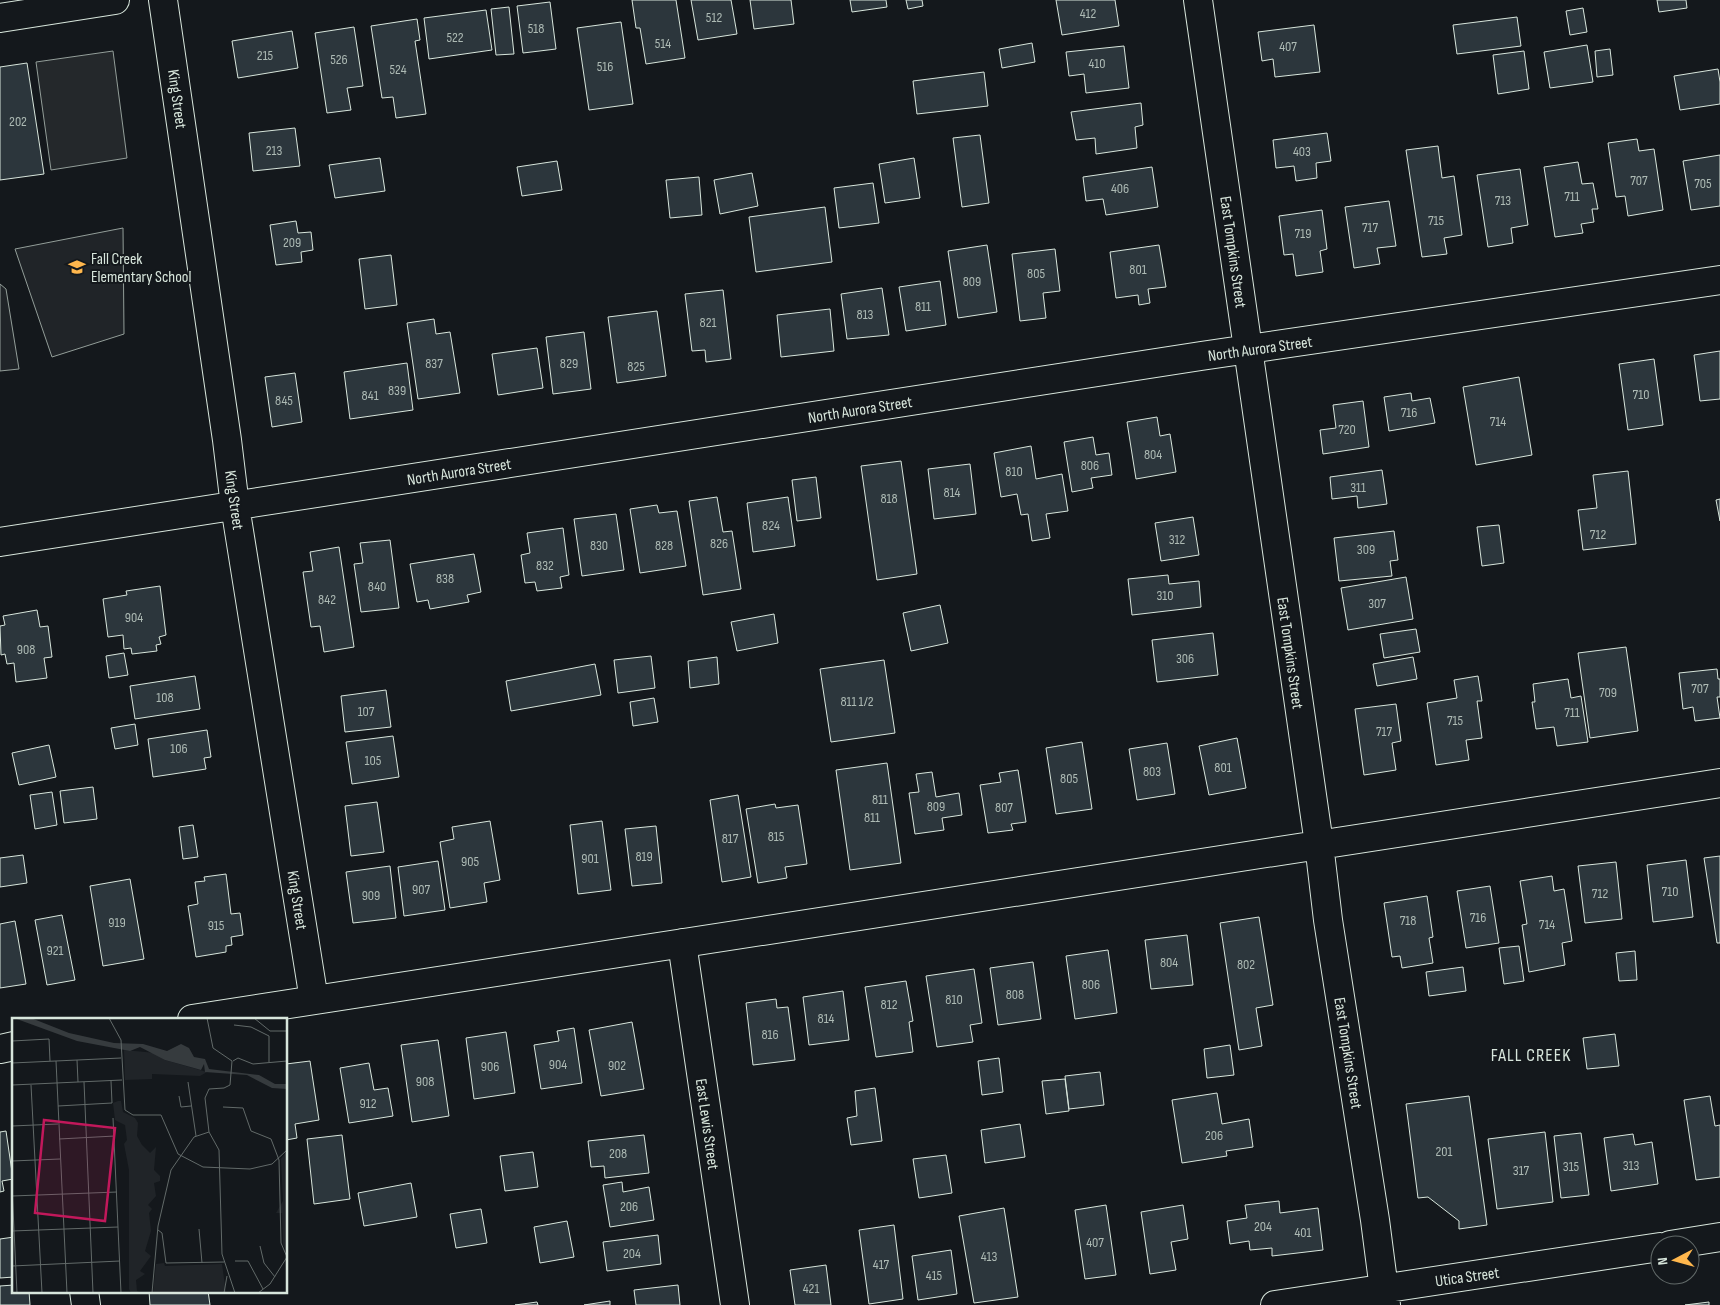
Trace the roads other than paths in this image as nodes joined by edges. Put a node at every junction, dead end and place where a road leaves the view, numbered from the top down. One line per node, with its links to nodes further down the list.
1 (115, 0): 4 (street)
2 (163, 0): 7 (street, King Street)
3 (1198, 0): 6 (street, East Tompkins Street)
4 (0, 18)
5 (1720, 280): 6 (street, North Aurora Street)
6 (1248, 349): 7 (street, North Aurora Street); 10 (street, East Tompkins Street)
7 (235, 506): 8 (street, North Aurora Street); 12 (street, King Street)
8 (0, 542)
9 (1720, 783): 10 (street)
10 (1319, 844): 11 (street); 18 (street, East Tompkins Street)
11 (682, 943): 12 (street); 20 (street, East Lewis Street)
12 (314, 1000): 13 (street)
13 (198, 1018)
14 (1720, 1237): 15 (street)
15 (1700, 1240)
16 (1650, 1248): 18 (street, Utica Street)
17 (84, 1292): 19 (street)
18 (1385, 1296): 21 (street, Utica Street)
19 (86, 1305)
20 (734, 1305)
21 (1275, 1305)

